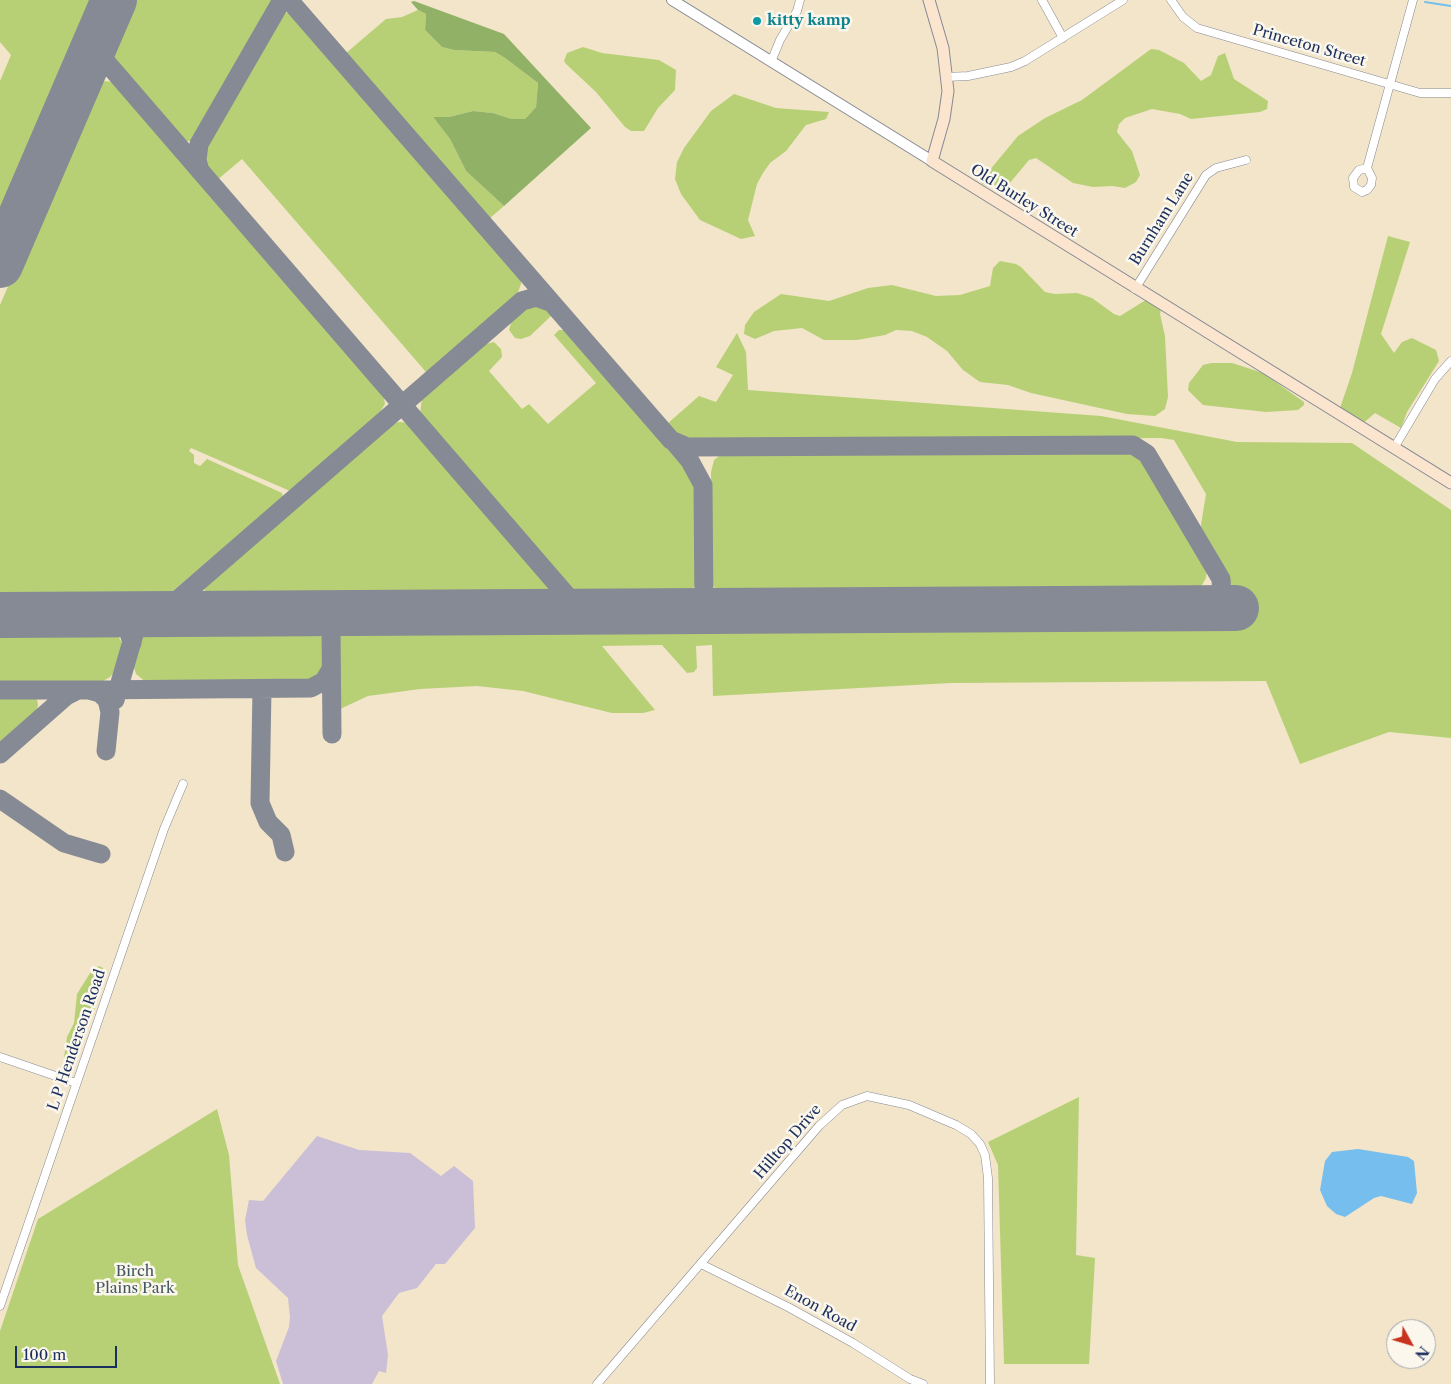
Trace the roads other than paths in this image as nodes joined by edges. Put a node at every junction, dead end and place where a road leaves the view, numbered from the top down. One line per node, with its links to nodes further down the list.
1 (672, 0): 9 (street, Old Burley Street)
2 (800, 0): 9 (street)
3 (929, 0): 10 (main road)
4 (1042, 0): 8 (street)
5 (1124, 0): 8 (street)
6 (1171, 0): 11 (street, Princeton Street)
7 (1413, 0): 11 (street)
8 (1063, 38): 10 (street)
9 (771, 62): 14 (street, Old Burley Street)
10 (946, 77): 14 (main road)
11 (1388, 84): 12 (street, Princeton Street); 15 (street)
12 (1451, 93)
13 (1246, 160): 16 (street, Burnham Lane)
14 (932, 161): 16 (main road, Old Burley Street)
15 (1367, 168)
16 (1135, 289): 18 (main road, Old Burley Street)
17 (1451, 361): 18 (street)
18 (1394, 448): 19 (main road, Old Burley Street)
19 (1451, 483)
20 (183, 784): 22 (street, L P Henderson Road)
21 (0, 1057): 22 (street)
22 (76, 1083): 24 (street, L P Henderson Road)
23 (701, 1264): 25 (street, Hilltop Drive); 26 (street, Enon Road); 27 (street, Hilltop Drive)
24 (0, 1306)
25 (597, 1384)
26 (922, 1384)
27 (990, 1384)

